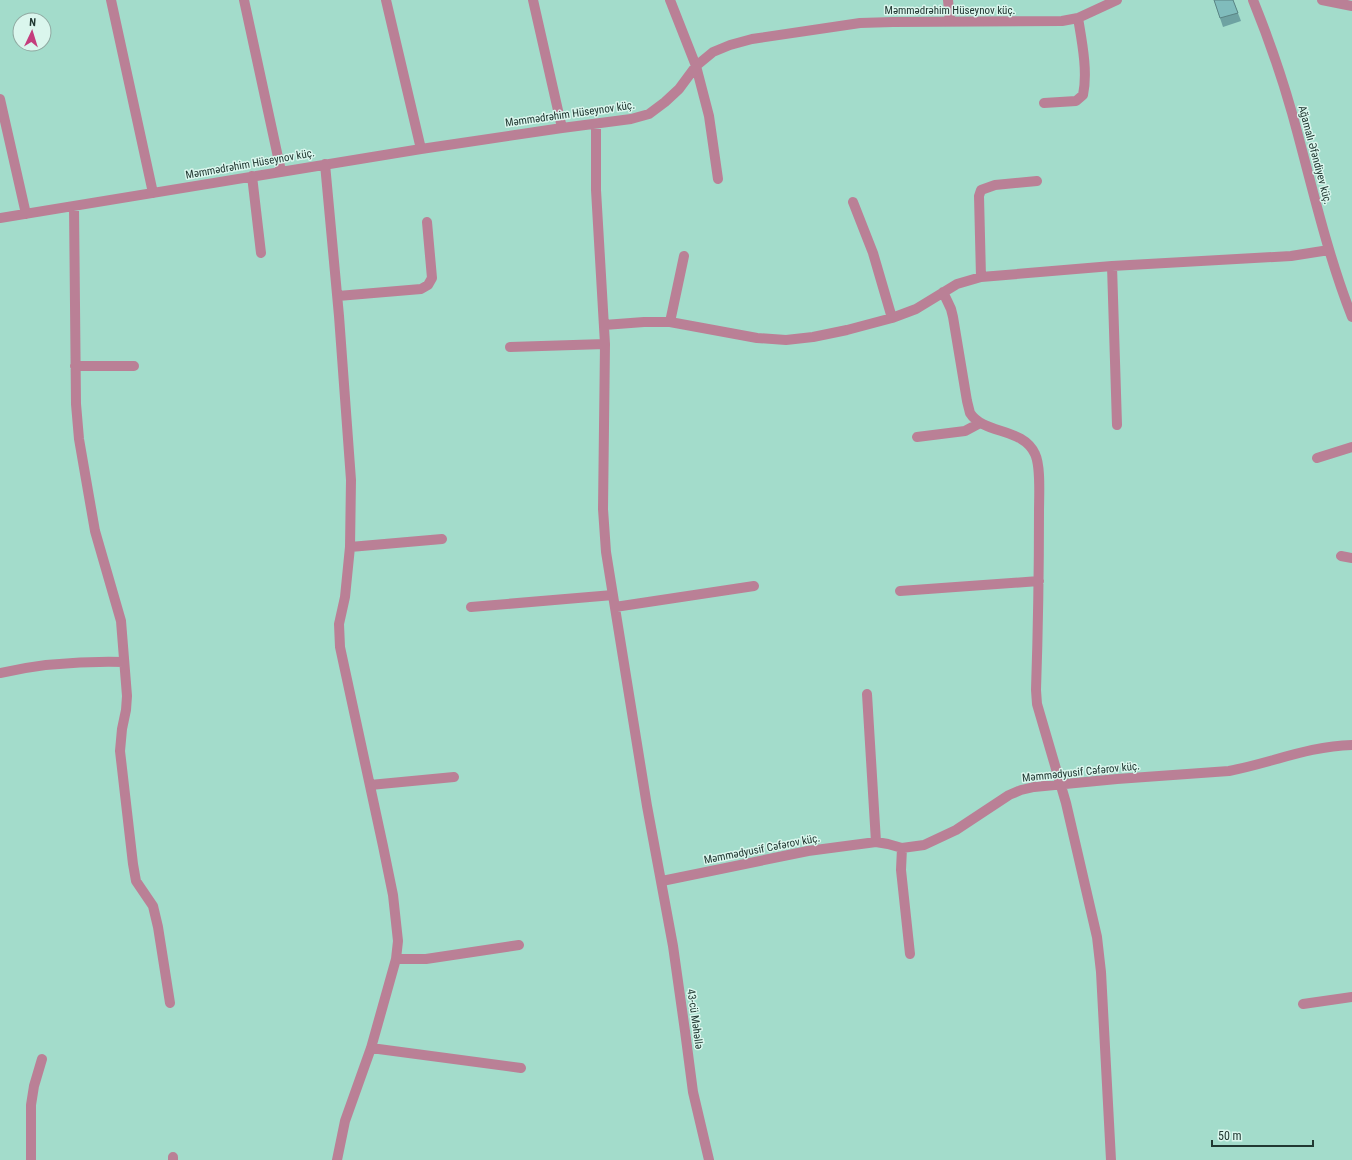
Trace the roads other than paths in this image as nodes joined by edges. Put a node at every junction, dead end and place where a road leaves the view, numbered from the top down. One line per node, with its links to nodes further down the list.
1 (111, 0): 24 (street)
2 (244, 0): 20 (street)
3 (386, 0): 18 (street)
4 (533, 0): 17 (street)
5 (670, 0): 13 (street)
6 (948, 0): 12 (street)
7 (1117, 0): 11 (street, Məmmədrəhim Hüseynov küç.)
8 (1253, 0): 30 (street, Ağamalı Əfəndiyev küç.)
9 (1322, 0): 10 (street)
10 (1352, 6)
11 (1078, 18): 12 (street, Məmmədrəhim Hüseynov küç.); 15 (street)
12 (950, 22): 13 (street, Məmmədrəhim Hüseynov küç.)
13 (696, 66): 16 (street, Məmmədrəhim Hüseynov küç.); 22 (street)
14 (0, 99): 27 (street)
15 (1044, 103)
16 (596, 124): 17 (street, Məmmədrəhim Hüseynov küç.); 41 (street, 43-cü Məhəllə)
17 (562, 128): 18 (street, Məmmədrəhim Hüseynov küç.)
18 (421, 149): 19 (street, Məmmədrəhim Hüseynov küç.)
19 (325, 164): 20 (street, Məmmədrəhim Hüseynov küç.); 37 (street)
20 (281, 171): 21 (street, Məmmədrəhim Hüseynov küç.)
21 (252, 176): 24 (street, Məmmədrəhim Hüseynov küç.); 31 (street)
22 (718, 179)
23 (1037, 181): 34 (street)
24 (153, 193): 26 (street, Məmmədrəhim Hüseynov küç.)
25 (853, 202): 39 (street)
26 (74, 206): 27 (street, Məmmədrəhim Hüseynov küç.); 44 (street)
27 (26, 214): 28 (street, Məmmədrəhim Hüseynov küç.)
28 (0, 218)
29 (427, 222): 37 (street)
30 (1329, 250): 33 (street); 36 (street, Ağamalı Əfəndiyev küç.)
31 (261, 253)
32 (684, 256): 40 (street)
33 (1112, 266): 34 (street); 47 (street)
34 (981, 277): 35 (street)
35 (943, 292): 39 (street); 46 (street)
36 (1348, 293): 38 (street, Ağamalı Əfəndiyev küç.)
37 (338, 296): 52 (street)
38 (1352, 317)
39 (892, 318): 40 (street)
40 (670, 322): 41 (street)
41 (604, 325): 42 (street, 43-cü Məhəllə)
42 (605, 344): 43 (street); 58 (street, 43-cü Məhəllə)
43 (510, 348)
44 (75, 366): 45 (street); 61 (street)
45 (134, 366)
46 (980, 423): 48 (street); 55 (street)
47 (1117, 425)
48 (917, 437)
49 (1352, 447): 50 (street)
50 (1317, 458)
51 (442, 539): 52 (street)
52 (350, 547): 67 (street)
53 (1341, 556): 54 (street)
54 (1352, 558)
55 (1039, 581): 57 (street); 66 (street)
56 (754, 586): 60 (street)
57 (900, 591)
58 (613, 595): 59 (street); 60 (street, 43-cü Məhəllə)
59 (471, 607)
60 (615, 607): 70 (street, 43-cü Məhəllə)
61 (124, 662): 62 (street); 75 (street)
62 (0, 673)
63 (867, 694): 68 (street)
64 (1352, 745): 66 (street, Məmmədyusif Cəfərov küç.)
65 (454, 777): 67 (street)
66 (1061, 784): 69 (street, Məmmədyusif Cəfərov küç.); 83 (street)
67 (370, 785): 73 (street)
68 (876, 842): 69 (street, Məmmədyusif Cəfərov küç.); 70 (street, Məmmədyusif Cəfərov küç.)
69 (902, 848): 72 (street)
70 (662, 882): 82 (street, 43-cü Məhəllə)
71 (519, 945): 73 (street)
72 (910, 954)
73 (396, 959): 77 (street)
74 (1352, 997): 76 (street)
75 (170, 1003)
76 (1303, 1004)
77 (370, 1048): 79 (street); 81 (street)
78 (42, 1059): 80 (street)
79 (522, 1068)
80 (31, 1160)
81 (337, 1160)
82 (709, 1160)
83 (1111, 1160)

